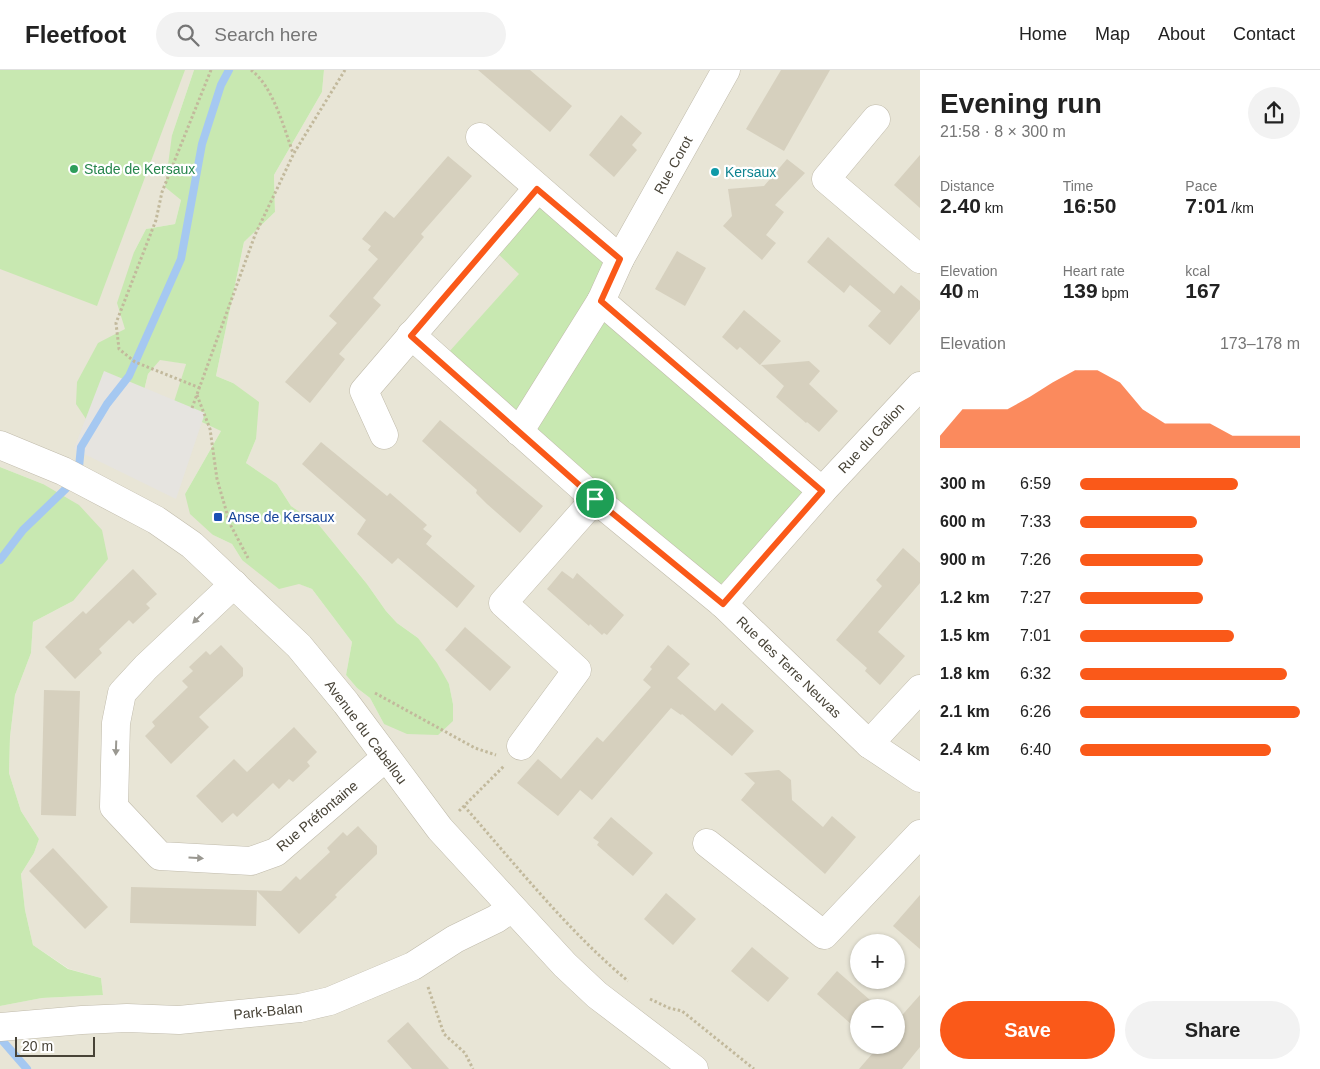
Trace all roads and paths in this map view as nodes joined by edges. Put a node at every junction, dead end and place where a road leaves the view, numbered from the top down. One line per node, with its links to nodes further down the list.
1 (211, 70): 14 (path)
2 (251, 70): 7 (path)
3 (345, 70): 7 (path)
4 (726, 70): 9 (street, Rue Corot)
5 (876, 119): 10 (street)
6 (480, 137): 8 (street)
7 (294, 153): 14 (path)
8 (537, 189): 9 (street); 12 (street)
9 (620, 259): 11 (street, Rue Corot)
10 (920, 259)
11 (601, 301): 17 (street, Rue Corot); 20 (street)
12 (411, 336): 17 (street, Rue des Terre Neuvas); 18 (street)
13 (920, 386): 20 (street, Rue du Galion)
14 (200, 388): 15 (path)
15 (197, 395): 16 (path); 22 (path)
16 (192, 408)
17 (519, 432): 21 (street, Rue des Terre Neuvas)
18 (384, 435)
19 (0, 445): 23 (street, Avenue du Cabellou)
20 (822, 491): 24 (street, Rue du Galion)
21 (595, 499): 24 (street, Rue des Terre Neuvas); 28 (street)
22 (248, 559)
23 (234, 584): 29 (street, Avenue du Cabellou); 29 (street, Rue Préfontaine, one-way to 29)
24 (723, 604): 27 (street, Rue des Terre Neuvas)
25 (920, 689): 27 (street)
26 (369, 690): 28 (path)
27 (869, 744): 30 (street, Rue des Terre Neuvas)
28 (516, 753): 31 (path)
29 (385, 758): 32 (street, Avenue du Cabellou)
30 (920, 778)
31 (464, 806): 32 (path); 37 (path)
32 (440, 829): 35 (street, Avenue du Cabellou)
33 (920, 834): 34 (street)
34 (707, 843)
35 (512, 908): 36 (street, Park-Balan); 41 (street, Avenue du Cabellou)
36 (414, 966): 39 (street, Park-Balan); 40 (path)
37 (632, 985)
38 (646, 997): 42 (path)
39 (0, 1027)
40 (473, 1069)
41 (694, 1069)
42 (754, 1069)

